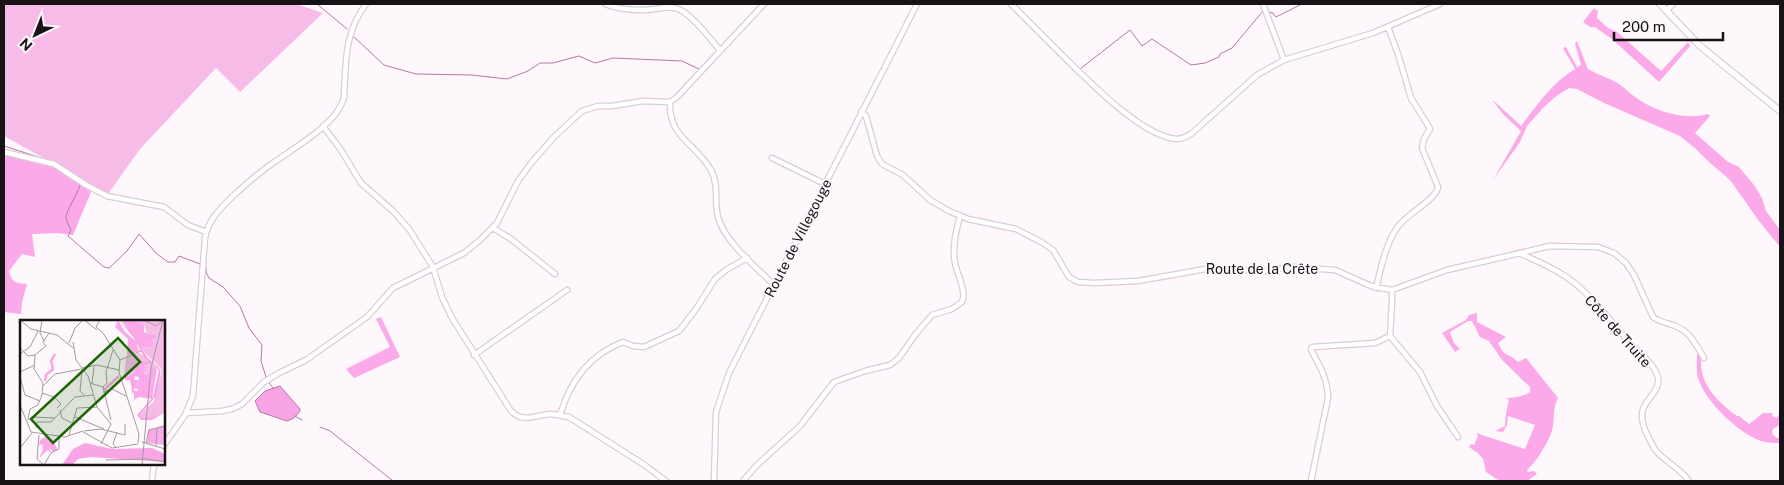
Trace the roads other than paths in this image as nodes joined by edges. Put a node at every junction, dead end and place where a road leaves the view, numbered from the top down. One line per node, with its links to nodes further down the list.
1 (366, 4): 17 (street)
2 (605, 4): 12 (street)
3 (764, 4): 12 (street)
4 (917, 4): 16 (street, Route de Villegouge)
5 (1011, 4): 13 (street)
6 (1263, 4): 13 (street)
7 (1440, 4): 11 (street)
8 (1660, 4): 10 (main road)
9 (1673, 4): 10 (street)
10 (1666, 11): 15 (main road)
11 (1388, 27): 13 (street); 29 (street)
12 (720, 50): 14 (street)
13 (1284, 60)
14 (670, 102): 22 (street); 25 (street)
15 (1780, 111)
16 (861, 112): 20 (street, Route de Villegouge); 21 (street)
17 (323, 126): 23 (street); 26 (street)
18 (4, 152): 23 (street)
19 (772, 158): 20 (street)
20 (825, 184): 28 (street, Route de Villegouge)
21 (960, 216): 29 (street, Route de la Crête); 43 (street)
22 (493, 228): 26 (street); 27 (street)
23 (206, 232): 35 (street)
24 (1519, 253): 31 (street, Route de la Crête); 34 (street, Route de la Crête); 45 (street, Côte de Truite)
25 (747, 258): 28 (street); 36 (street)
26 (433, 267): 33 (street); 35 (street)
27 (556, 274)
28 (774, 285): 42 (street, Route de Villegouge)
29 (1376, 288): 31 (street, Route de la Crête)
30 (567, 290): 33 (street)
31 (1392, 290): 32 (street)
32 (1390, 336): 37 (street); 44 (street)
33 (474, 356): 36 (street)
34 (1704, 358)
35 (186, 413): 38 (street)
36 (560, 415): 41 (street)
37 (1458, 437)
38 (165, 444)
39 (154, 465): 40 (street)
40 (152, 481)
41 (666, 481)
42 (714, 481)
43 (743, 481)
44 (1311, 481)
45 (1689, 481)

